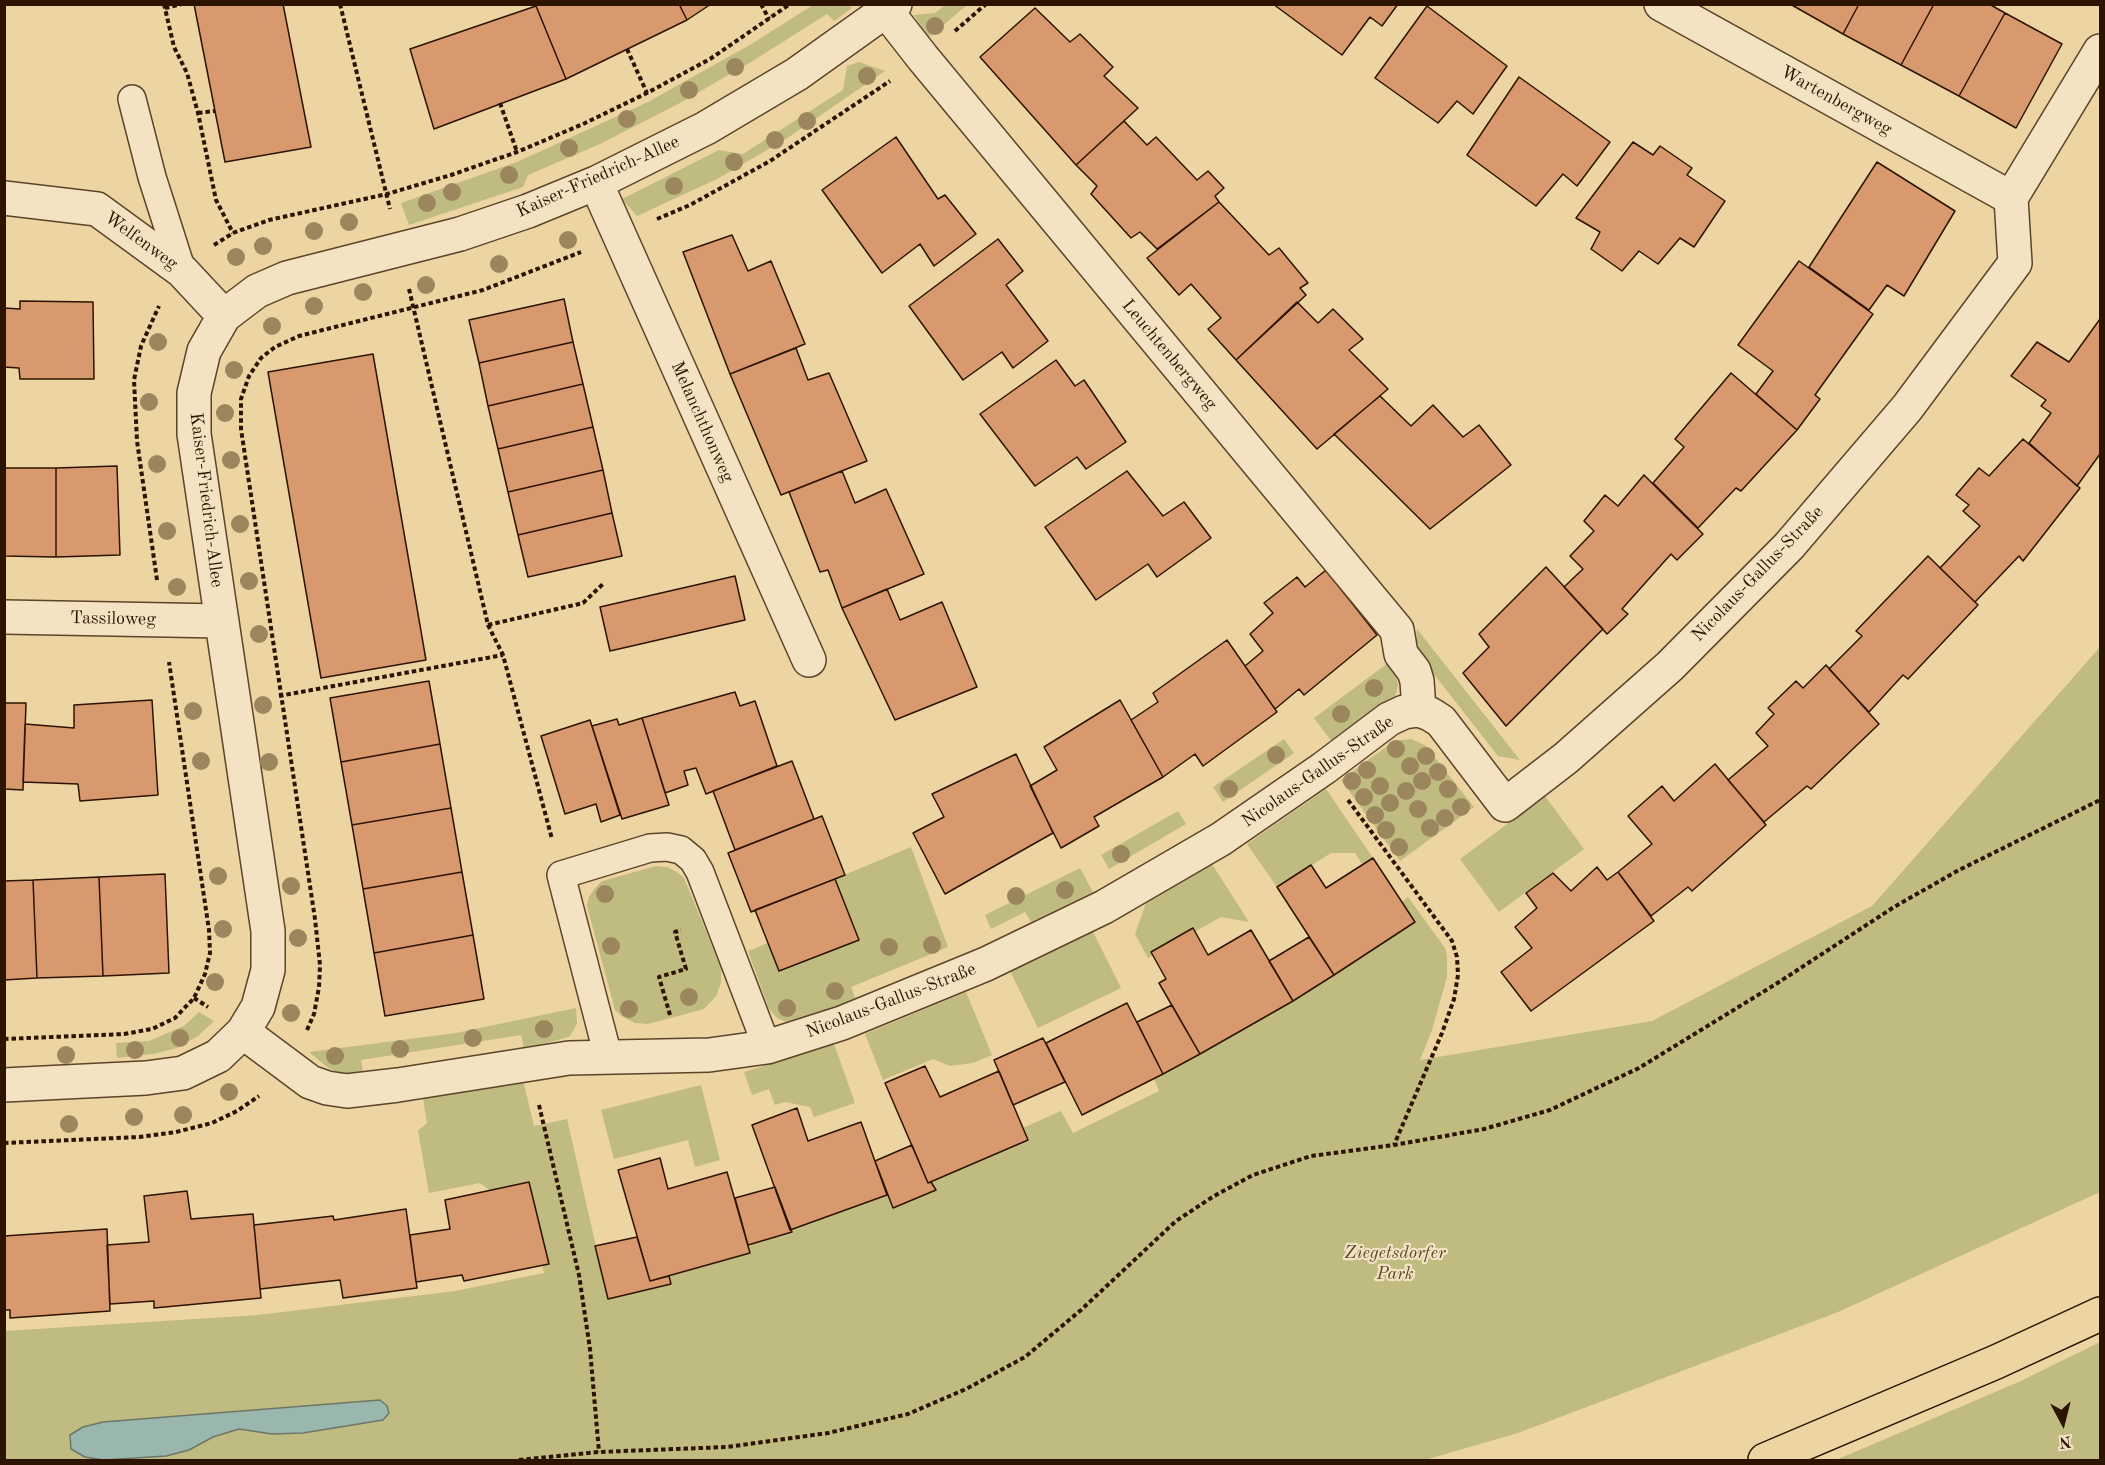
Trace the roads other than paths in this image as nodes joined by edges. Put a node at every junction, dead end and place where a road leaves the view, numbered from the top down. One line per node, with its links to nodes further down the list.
1 (1661, 4): 7 (street, Wartenbergweg)
2 (888, 7): 5 (street, Kaiser-Friedrich-Allee); 13 (street, Leuchtenbergweg)
3 (2100, 51): 7 (street)
4 (132, 99): 8 (lane)
5 (596, 183): 9 (street, Kaiser-Friedrich-Allee); 12 (street, Melanchthonweg)
6 (4, 198): 8 (street, Welfenweg)
7 (2011, 198): 13 (street, Nicolaus-Gallus-Straße)
8 (182, 271): 9 (street, Welfenweg)
9 (224, 316): 11 (street, Kaiser-Friedrich-Allee)
10 (4, 617): 11 (street, Tassiloweg)
11 (222, 621): 14 (street, Kaiser-Friedrich-Allee)
12 (809, 660)
13 (1419, 710): 15 (street, Nicolaus-Gallus-Straße)
14 (243, 1032): 16 (street, Nicolaus-Gallus-Straße); 17 (street, Kaiser-Friedrich-Allee)
15 (767, 1047): 16 (street, Nicolaus-Gallus-Straße); 16 (lane)
16 (608, 1056)
17 (4, 1085)
18 (2100, 1314): 19 (highway)
19 (1765, 1461)

